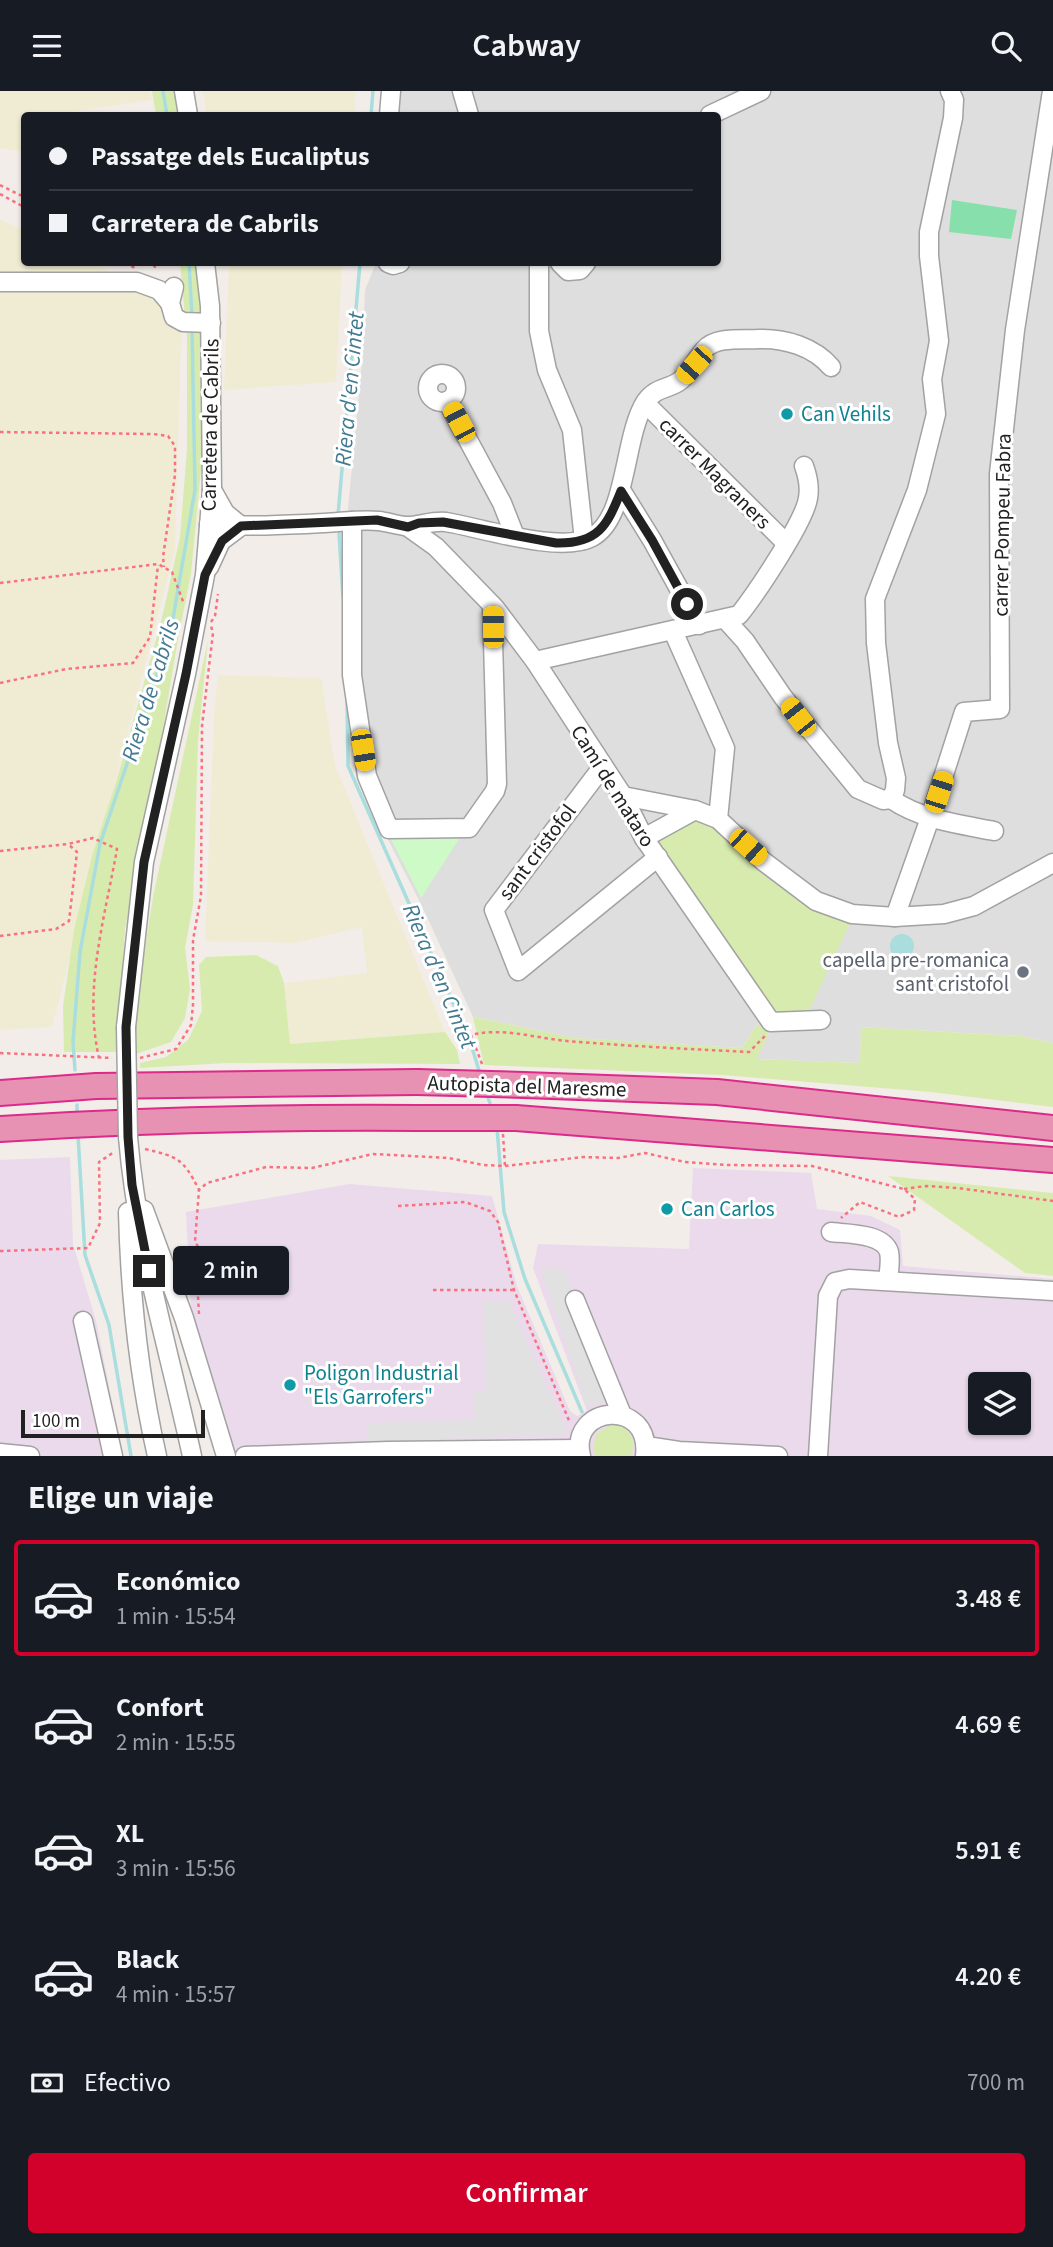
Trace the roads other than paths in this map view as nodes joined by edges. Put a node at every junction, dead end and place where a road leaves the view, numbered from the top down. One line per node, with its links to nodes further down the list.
1 (184, 91): 7 (street)
2 (391, 91): 8 (street)
3 (462, 91): 9 (street)
4 (761, 91): 10 (street)
5 (950, 91): 39 (street)
6 (1052, 91): 41 (street, carrer Pompeu Fabra)
7 (188, 112)
8 (389, 112)
9 (468, 112)
10 (716, 112)
11 (205, 266): 16 (street, Carretera de Cabrils)
12 (540, 266): 28 (street)
13 (563, 266): 14 (street)
14 (583, 266)
15 (0, 282): 16 (street)
16 (211, 323): 21 (street, Carretera de Cabrils)
17 (831, 367): 19 (street)
18 (447, 401): 27 (street)
19 (645, 403): 22 (street); 29 (street, carrer Magraners)
20 (804, 466): 29 (street)
21 (212, 490): 24 (street, Carretera de Cabrils); 25 (street)
22 (621, 491): 28 (street); 33 (street)
23 (352, 521): 25 (street); 26 (street); 31 (street)
24 (209, 524): 25 (street); 30 (street, Carretera de Cabrils)
25 (241, 526): 30 (street)
26 (408, 527): 27 (street); 31 (street, Camí de mataro)
27 (515, 536): 28 (street)
28 (583, 540)
29 (786, 543): 32 (street)
30 (207, 566): 35 (street, Carretera de Cabrils); 35 (street)
31 (492, 605): 36 (street, Camí de mataro)
32 (726, 620): 33 (street); 39 (street)
33 (699, 625): 34 (street)
34 (673, 631): 36 (street); 42 (street)
35 (194, 634): 55 (street, Carretera de Cabrils, bridge)
36 (534, 661): 37 (street, Camí de mataro)
37 (603, 766): 38 (street, Camí de mataro); 45 (street, sant cristofol)
38 (623, 796): 40 (street); 44 (street, Camí de mataro)
39 (891, 799): 41 (street)
40 (695, 810): 42 (street); 44 (street)
41 (930, 818): 43 (street); 49 (street, carrer Pompeu Fabra)
42 (718, 820): 49 (street)
43 (994, 831)
44 (644, 838): 45 (street, Camí de mataro)
45 (658, 857): 50 (street, Camí de mataro)
46 (1053, 863): 48 (street)
47 (1053, 870): 48 (street)
48 (1031, 874): 49 (street)
49 (895, 917)
50 (821, 1020)
51 (0, 1093): 52 (highway, Autopista del Maresme, bridge)
52 (1053, 1128)
53 (0, 1129): 54 (highway, Autopista del Maresme, bridge)
54 (1053, 1160)
55 (132, 1185): 67 (street); 68 (street, Carretera de Cabrils); 69 (street)
56 (831, 1232): 57 (street)
57 (888, 1280): 58 (street); 72 (street)
58 (1053, 1291)
59 (575, 1300): 61 (street)
60 (83, 1321): 66 (street)
61 (622, 1415): 62 (street); 64 (street)
62 (646, 1451): 71 (street)
63 (0, 1453): 65 (street)
64 (580, 1453): 70 (street)
65 (30, 1456)
66 (113, 1456)
67 (157, 1456)
68 (192, 1456)
69 (226, 1456)
70 (245, 1456)
71 (778, 1456)
72 (818, 1456)

